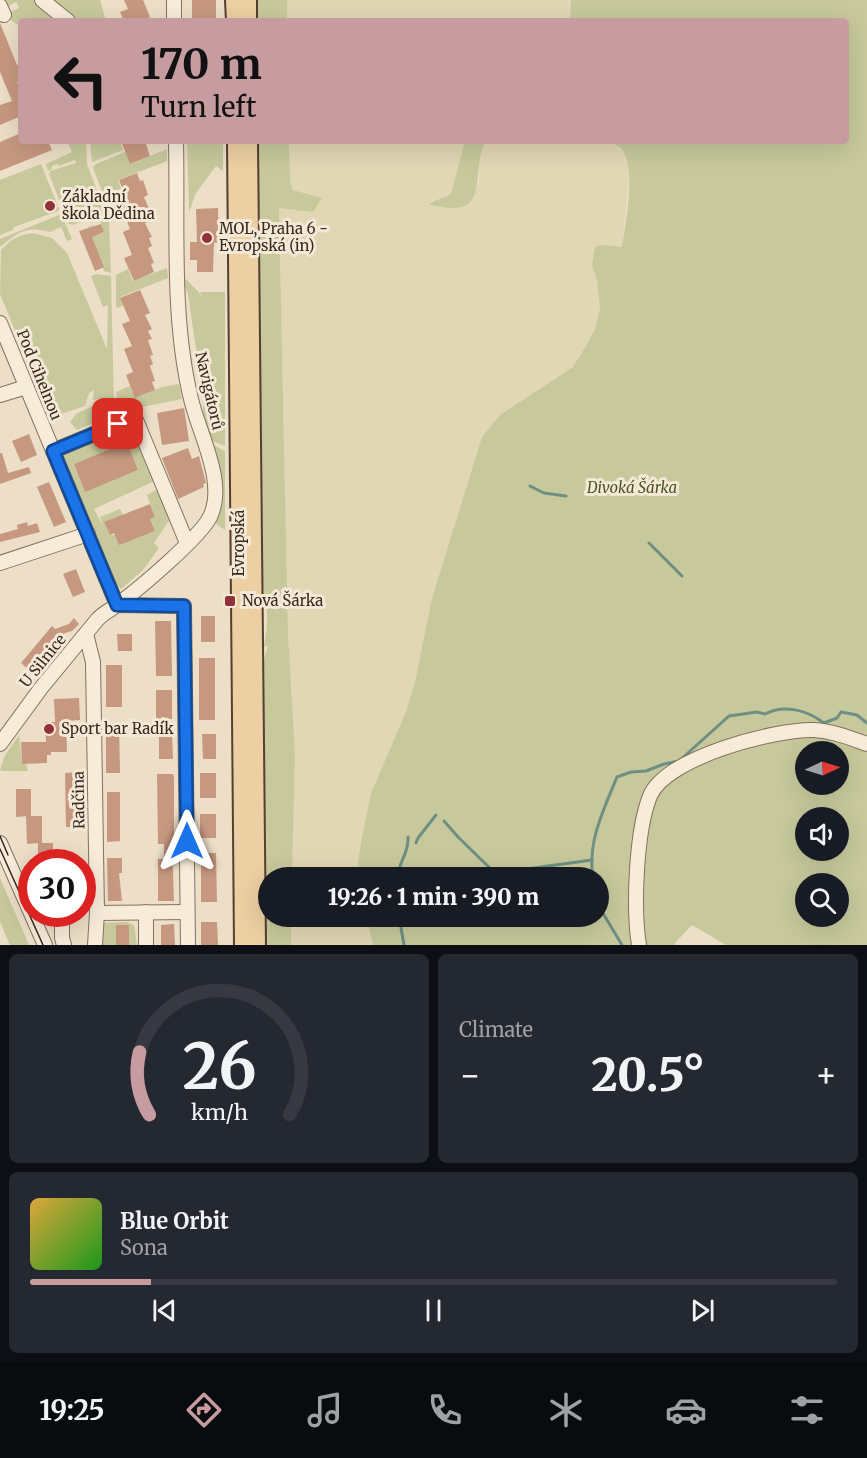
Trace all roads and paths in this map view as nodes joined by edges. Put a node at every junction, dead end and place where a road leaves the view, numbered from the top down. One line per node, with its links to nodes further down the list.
1 (42, 0): 5 (street)
2 (174, 0): 6 (street)
3 (234, 0): 7 (main road)
4 (248, 0): 8 (main road)
5 (64, 18)
6 (174, 18)
7 (234, 18)
8 (248, 18)
9 (176, 144): 17 (street, Navigátorů)
10 (236, 144): 35 (main road, Evropská)
11 (249, 144): 36 (main road, Evropská)
12 (0, 323): 13 (street, Pod Cihelnou)
13 (26, 387): 14 (street); 15 (street, Pod Cihelnou)
14 (0, 395)
15 (53, 451): 16 (street, Pod Cihelnou); 17 (street)
16 (88, 534): 18 (street); 19 (street, Pod Cihelnou)
17 (188, 543): 19 (street, Navigátorů)
18 (0, 563)
19 (117, 605): 20 (street, U Silnice); 27 (street)
20 (86, 634): 21 (street, U Silnice); 24 (street, Radčina)
21 (0, 744)
22 (867, 744): 37 (street)
23 (0, 843): 30 (street)
24 (90, 849)
25 (96, 908): 28 (street, Radčina)
26 (146, 912): 27 (street); 28 (street); 33 (street)
27 (187, 912): 34 (street)
28 (97, 913): 32 (street, Radčina)
29 (62, 927): 31 (street)
30 (45, 945)
31 (64, 945)
32 (95, 945)
33 (146, 945)
34 (188, 945)
35 (243, 945)
36 (257, 945)
37 (639, 945)

